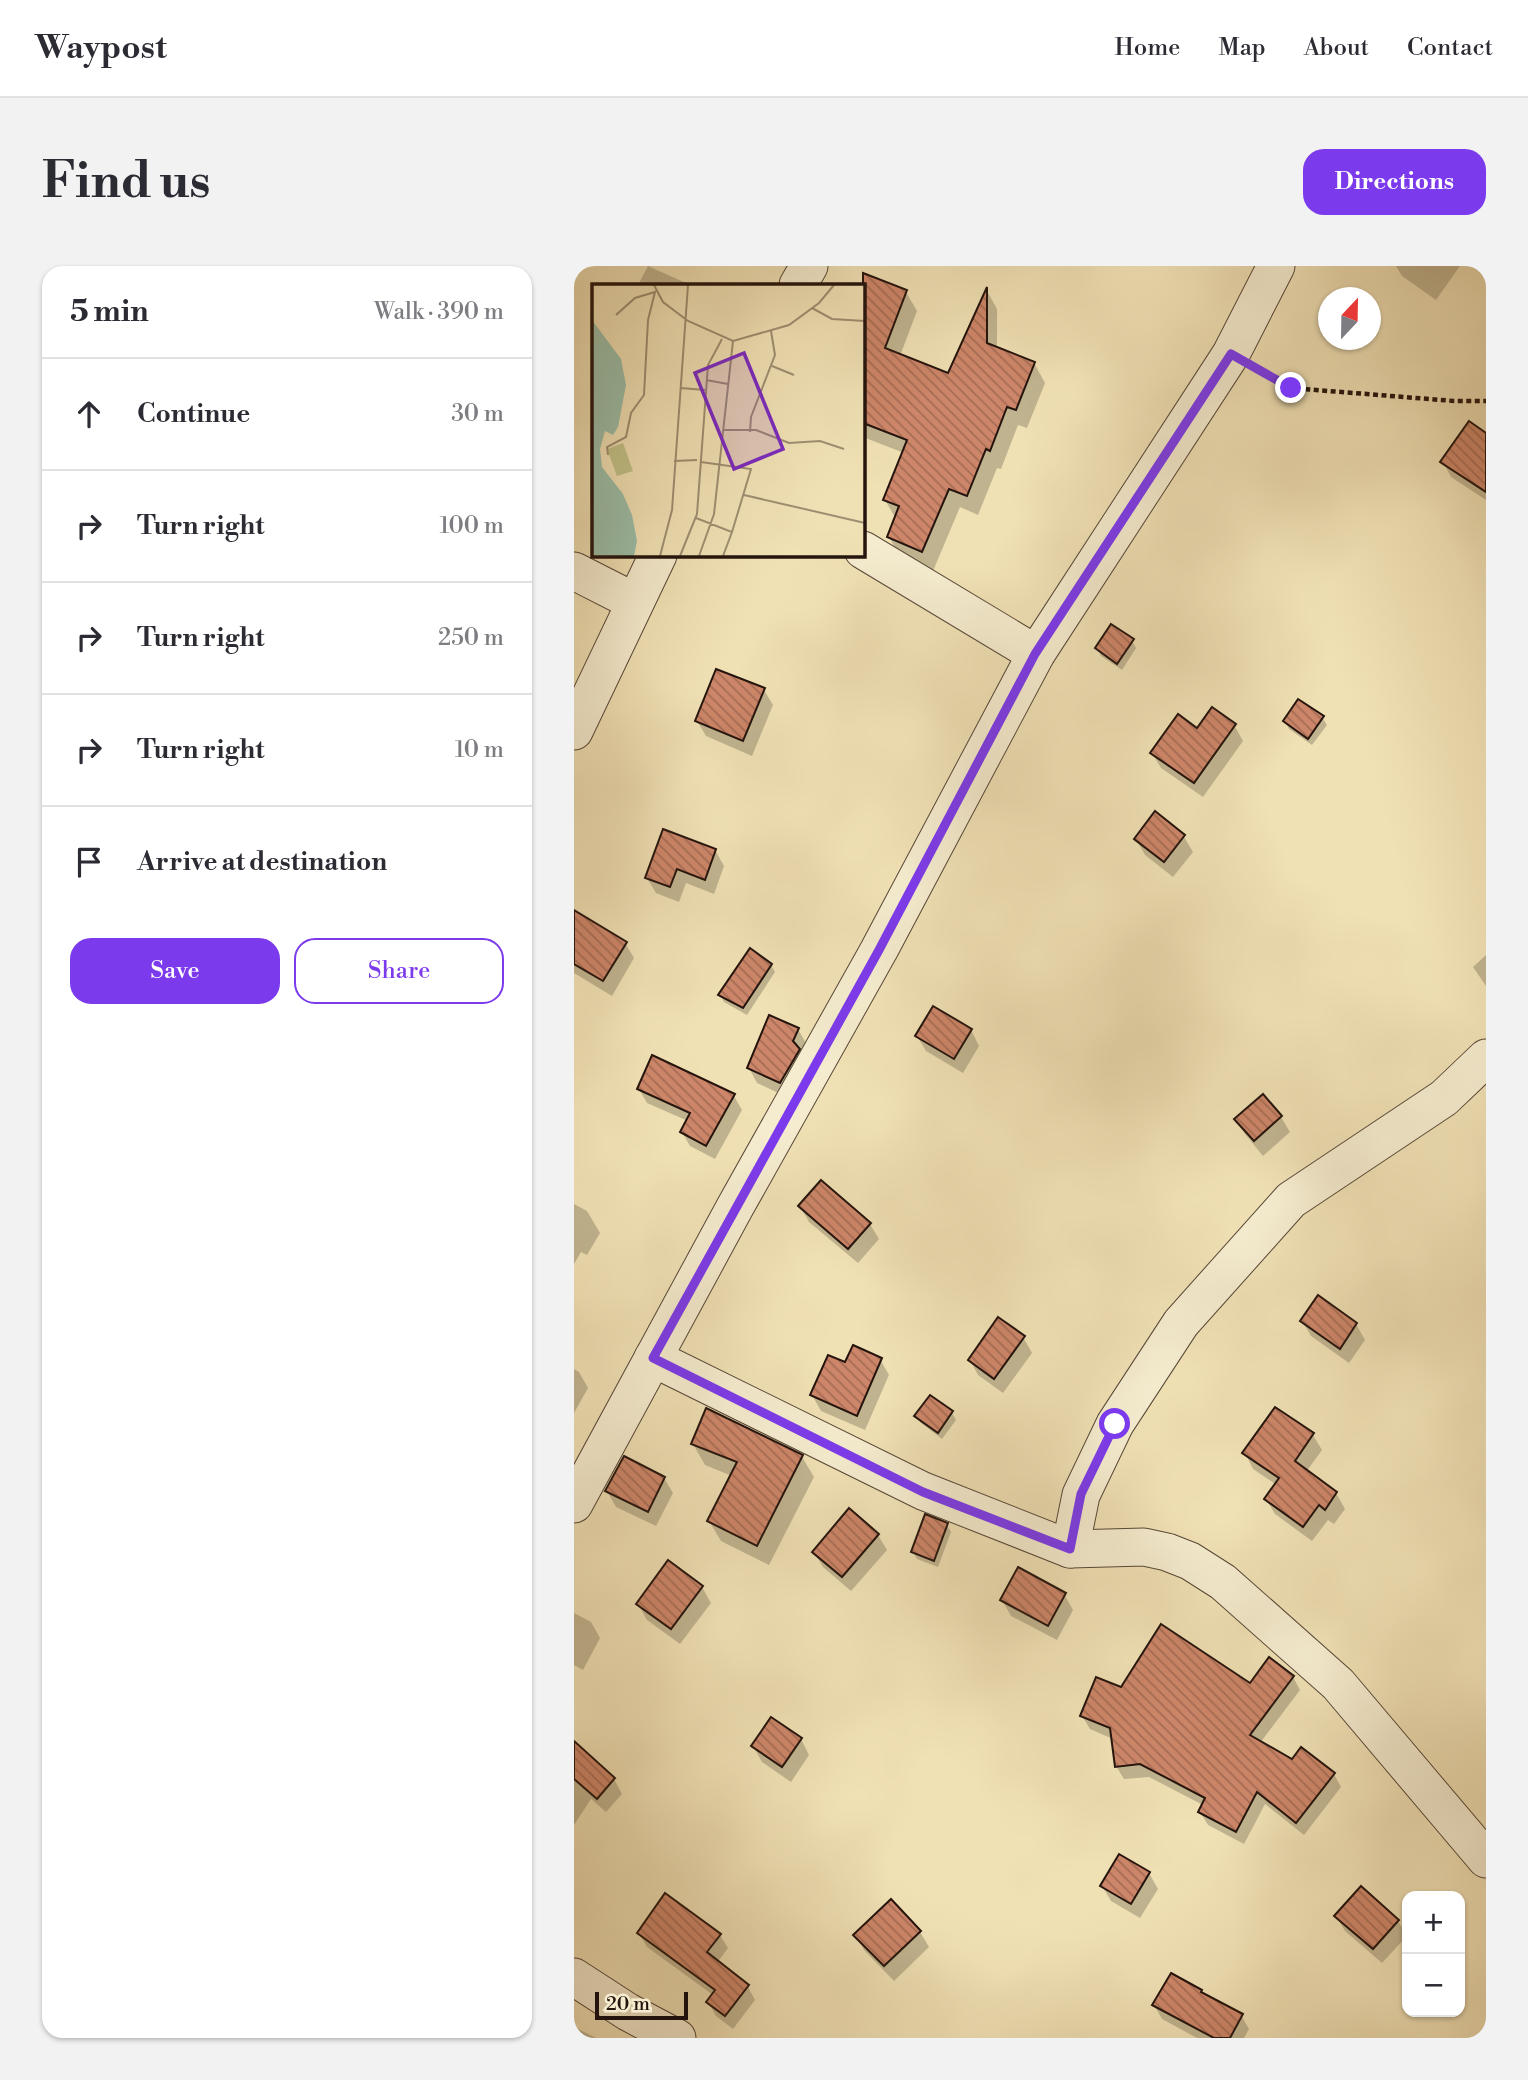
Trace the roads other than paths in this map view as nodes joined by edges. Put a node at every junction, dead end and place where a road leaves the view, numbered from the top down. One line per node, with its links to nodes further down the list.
1 (809, 266): 3 (street)
2 (1276, 266): 8 (street)
3 (800, 284)
4 (864, 551): 8 (street)
5 (658, 556): 7 (street)
6 (574, 571): 7 (street)
7 (635, 602): 9 (street)
8 (1035, 654): 11 (street)
9 (574, 731)
10 (1486, 1058): 13 (street)
11 (653, 1358): 12 (street); 13 (street)
12 (574, 1504)
13 (1070, 1549): 14 (street)
14 (1486, 1859)
15 (574, 1978): 16 (street)
16 (677, 2038)

